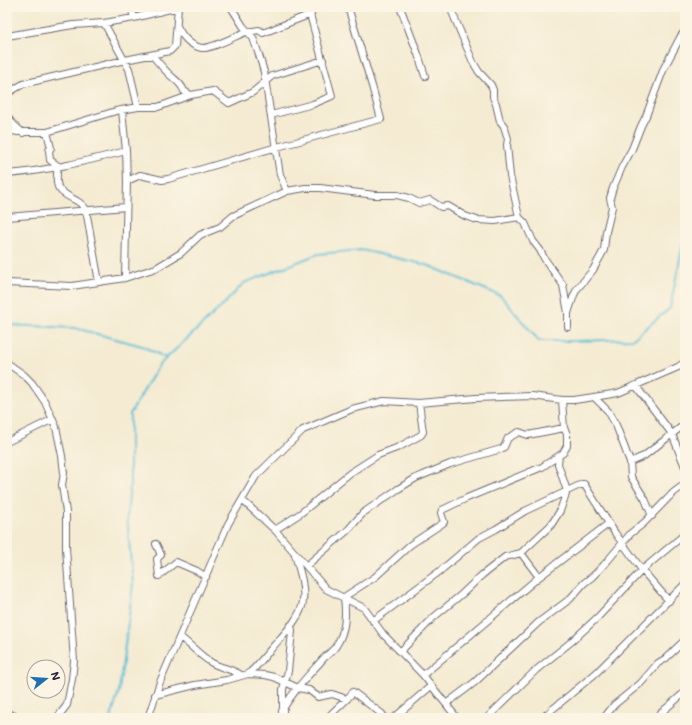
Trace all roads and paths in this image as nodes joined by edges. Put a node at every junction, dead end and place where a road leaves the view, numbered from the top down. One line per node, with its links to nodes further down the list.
1 (131, 7): 9 (street)
2 (178, 7): 9 (street); 11 (street)
3 (231, 7): 13 (street)
4 (308, 7): 8 (street)
5 (348, 7): 29 (street)
6 (400, 7): 18 (street)
7 (450, 7): 38 (street)
8 (310, 14): 13 (street); 17 (street)
9 (134, 18): 10 (street)
10 (104, 23): 14 (street); 16 (street)
11 (177, 26): 13 (street); 15 (street)
12 (685, 31): 42 (street)
13 (247, 32): 19 (street)
14 (7, 36)
15 (152, 55): 16 (street); 22 (street)
16 (125, 60): 21 (street); 23 (street)
17 (323, 60): 19 (street); 25 (street)
18 (425, 76)
19 (265, 81): 22 (street); 25 (street)
20 (7, 85): 21 (street)
21 (8, 92): 28 (street)
22 (191, 95): 23 (street)
23 (138, 107): 24 (street)
24 (122, 110): 27 (street); 30 (street)
25 (271, 115): 29 (street)
26 (7, 130): 28 (street)
27 (47, 132): 28 (street); 31 (street)
28 (23, 133)
29 (277, 147): 33 (street); 34 (street)
30 (126, 151): 31 (street); 33 (street)
31 (58, 166): 32 (street); 36 (street)
32 (7, 174)
33 (127, 181): 35 (street)
34 (287, 191): 38 (street); 39 (street)
35 (126, 207): 36 (street); 39 (street)
36 (86, 210): 37 (street); 40 (street)
37 (7, 216)
38 (519, 217): 42 (street)
39 (125, 278): 40 (street)
40 (100, 282): 41 (street)
41 (7, 283)
42 (568, 313): 43 (street)
43 (568, 327)
44 (685, 362): 46 (street)
45 (7, 363): 50 (street)
46 (636, 386): 47 (street); 53 (street)
47 (594, 398): 48 (street); 56 (street)
48 (562, 400): 49 (street); 52 (street)
49 (419, 403): 60 (street); 63 (street)
50 (53, 419): 54 (street); 94 (street)
51 (685, 424): 53 (street)
52 (564, 428): 55 (street); 69 (street)
53 (672, 434): 56 (street); 57 (street)
54 (7, 442)
55 (559, 456): 59 (street); 74 (street)
56 (630, 462): 61 (street)
57 (685, 467)
58 (685, 484): 61 (street)
59 (567, 491): 62 (street); 68 (street); 76 (street)
60 (242, 500): 63 (street); 71 (street)
61 (652, 516): 65 (street)
62 (608, 524): 65 (street); 72 (street)
63 (275, 530): 67 (street)
64 (685, 534): 70 (street)
65 (622, 543): 70 (street); 90 (street)
66 (156, 544): 71 (street)
67 (294, 553): 69 (street); 77 (street)
68 (521, 553): 72 (street); 80 (street)
69 (306, 566): 74 (street)
70 (642, 570): 75 (street); 101 (street)
71 (206, 577): 78 (street)
72 (539, 577): 83 (street)
73 (685, 584): 75 (street)
74 (344, 598): 76 (street); 86 (street)
75 (669, 601): 102 (street)
76 (374, 621): 80 (street)
77 (291, 625): 81 (street); 84 (street)
78 (180, 638): 82 (street); 88 (street)
79 (685, 640): 103 (street)
80 (400, 652): 83 (street)
81 (248, 674): 82 (street); 84 (street)
82 (241, 675): 88 (street)
83 (422, 675): 85 (street)
84 (285, 682): 86 (street); 91 (street)
85 (431, 686): 90 (street); 99 (street)
86 (298, 688): 89 (street); 91 (street)
87 (685, 692): 104 (street)
88 (155, 695): 95 (street)
89 (347, 699): 97 (street); 98 (street)
90 (446, 704): 100 (street)
91 (282, 711): 96 (street)
92 (7, 713): 93 (street)
93 (20, 718)
94 (57, 718)
95 (148, 718)
96 (283, 718)
97 (327, 718)
98 (385, 718)
99 (394, 718)
100 (457, 718)
101 (487, 718)
102 (542, 718)
103 (604, 718)
104 (655, 718)

